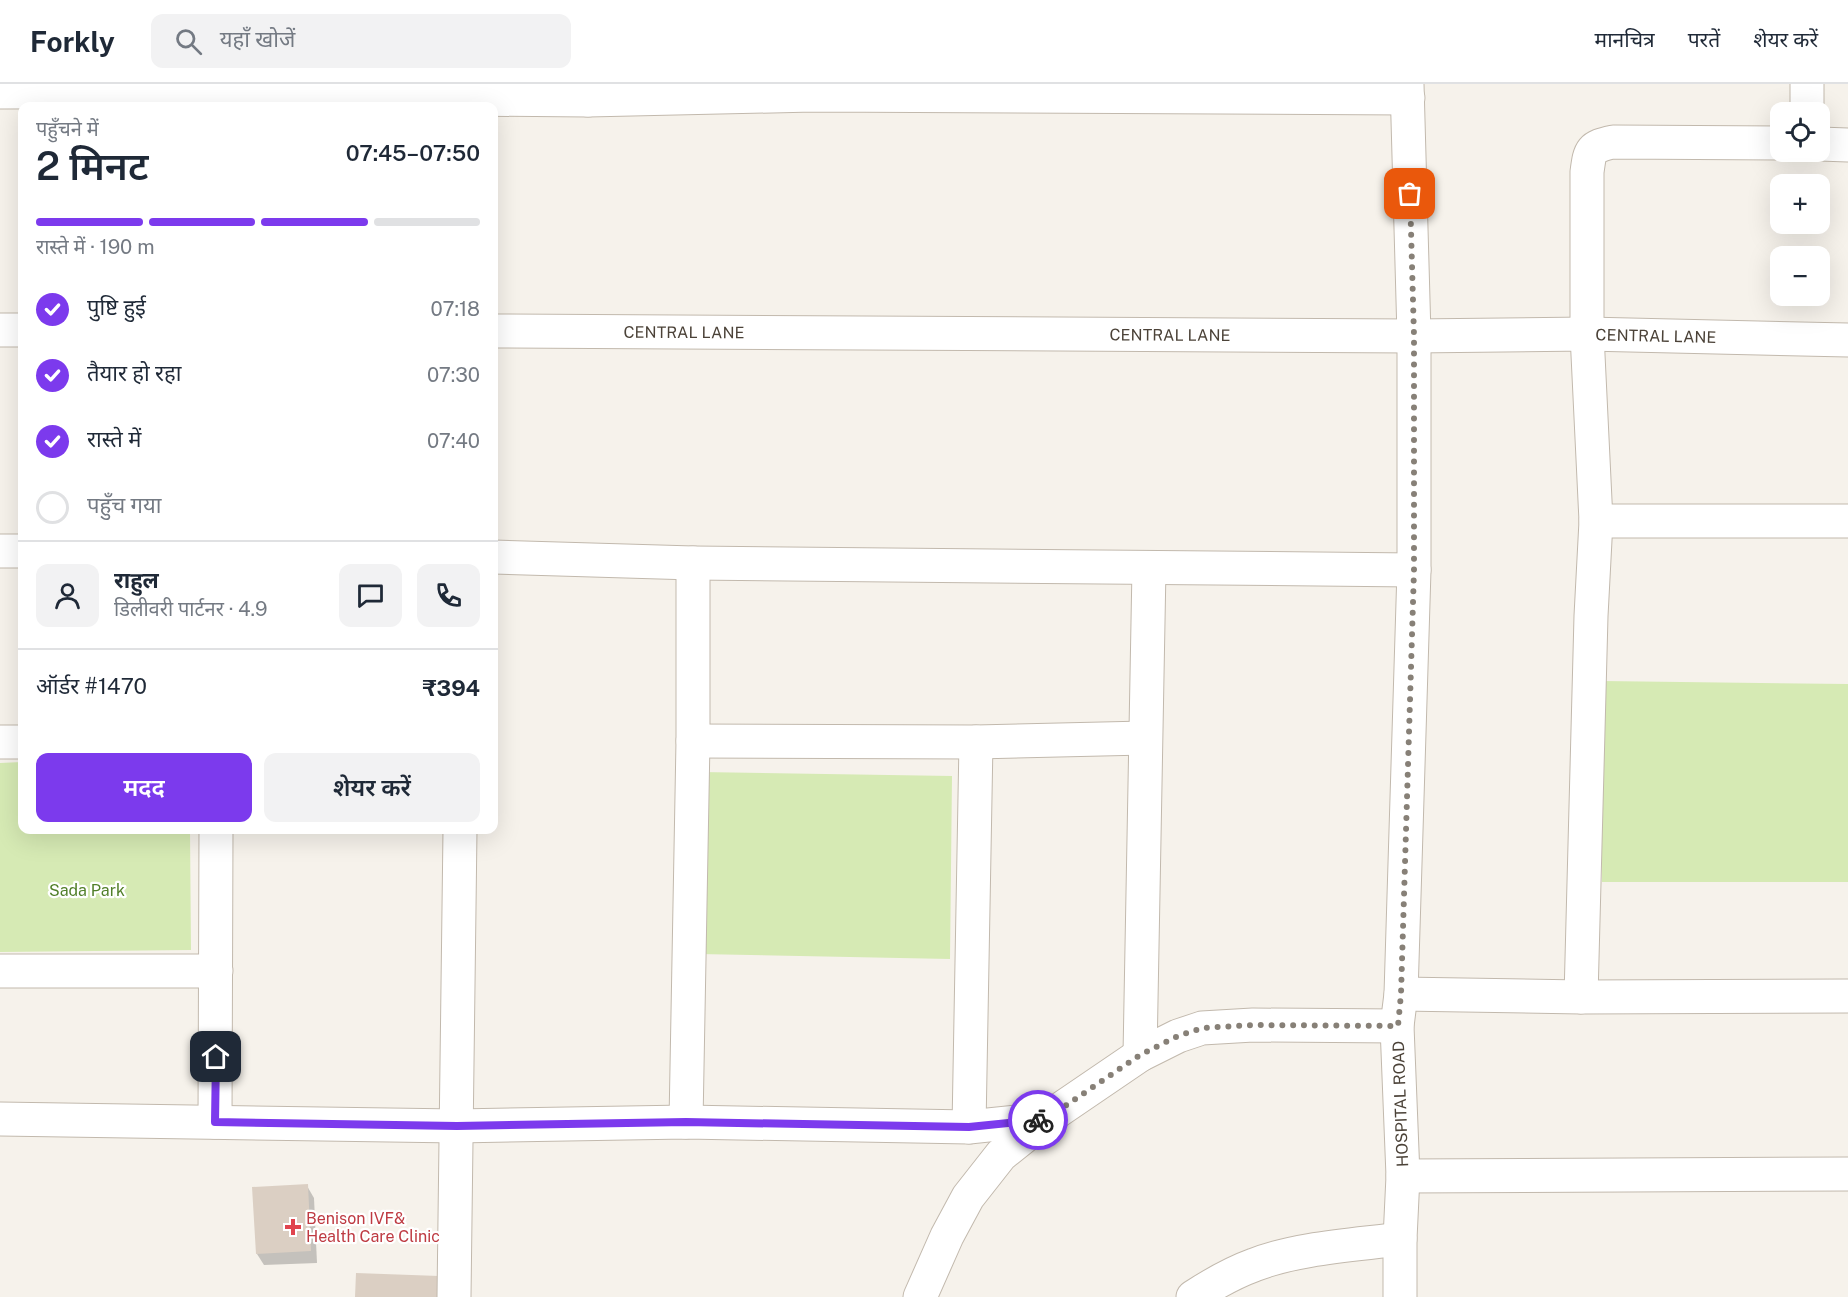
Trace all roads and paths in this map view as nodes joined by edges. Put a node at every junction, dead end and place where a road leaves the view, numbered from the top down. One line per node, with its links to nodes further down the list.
1 (1807, 84): 11 (street)
2 (341, 87): 3 (street); 9 (street)
3 (111, 88): 7 (street)
4 (813, 89): 5 (street); 8 (street)
5 (1156, 91): 6 (street)
6 (1407, 91): 19 (street, HOSPITAL ROAD)
7 (0, 92)
8 (588, 92): 10 (street)
9 (455, 102)
10 (474, 102)
11 (1807, 102)
12 (1770, 143): 18 (street)
13 (1830, 144): 14 (street)
14 (1848, 145)
15 (0, 330): 16 (street)
16 (18, 330)
17 (498, 331): 19 (street, CENTRAL LANE)
18 (1587, 334): 19 (street, CENTRAL LANE); 20 (street, CENTRAL LANE); 21 (street)
19 (1414, 336): 28 (street, HOSPITAL ROAD)
20 (1848, 340)
21 (1596, 521): 22 (street); 40 (street)
22 (1848, 521)
23 (0, 551): 24 (street)
24 (18, 551)
25 (498, 557): 26 (street)
26 (693, 563): 27 (street); 30 (street)
27 (1149, 568): 28 (street); 29 (street)
28 (1414, 570): 38 (street, HOSPITAL ROAD)
29 (1145, 738): 33 (street); 42 (street)
30 (693, 741): 33 (street); 46 (street)
31 (0, 742): 32 (street)
32 (18, 742)
33 (976, 742): 48 (street)
34 (216, 834): 37 (street)
35 (460, 834): 47 (street)
36 (0, 971): 37 (street)
37 (216, 971): 45 (street)
38 (1401, 994): 40 (street); 41 (street, HOSPITAL ROAD)
39 (1848, 996): 40 (street)
40 (1581, 997)
41 (1398, 1026): 42 (street); 50 (street, HOSPITAL ROAD)
42 (1140, 1055): 44 (street)
43 (0, 1119): 45 (street)
44 (1046, 1119): 48 (street); 53 (street)
45 (215, 1122): 47 (street)
46 (686, 1122): 47 (street); 48 (street)
47 (457, 1126): 52 (street)
48 (969, 1127)
49 (1848, 1174): 50 (street)
50 (1403, 1176): 51 (street, HOSPITAL ROAD)
51 (1400, 1239): 54 (street); 55 (street, HOSPITAL ROAD)
52 (454, 1297)
53 (920, 1297)
54 (1193, 1297)
55 (1400, 1297)

